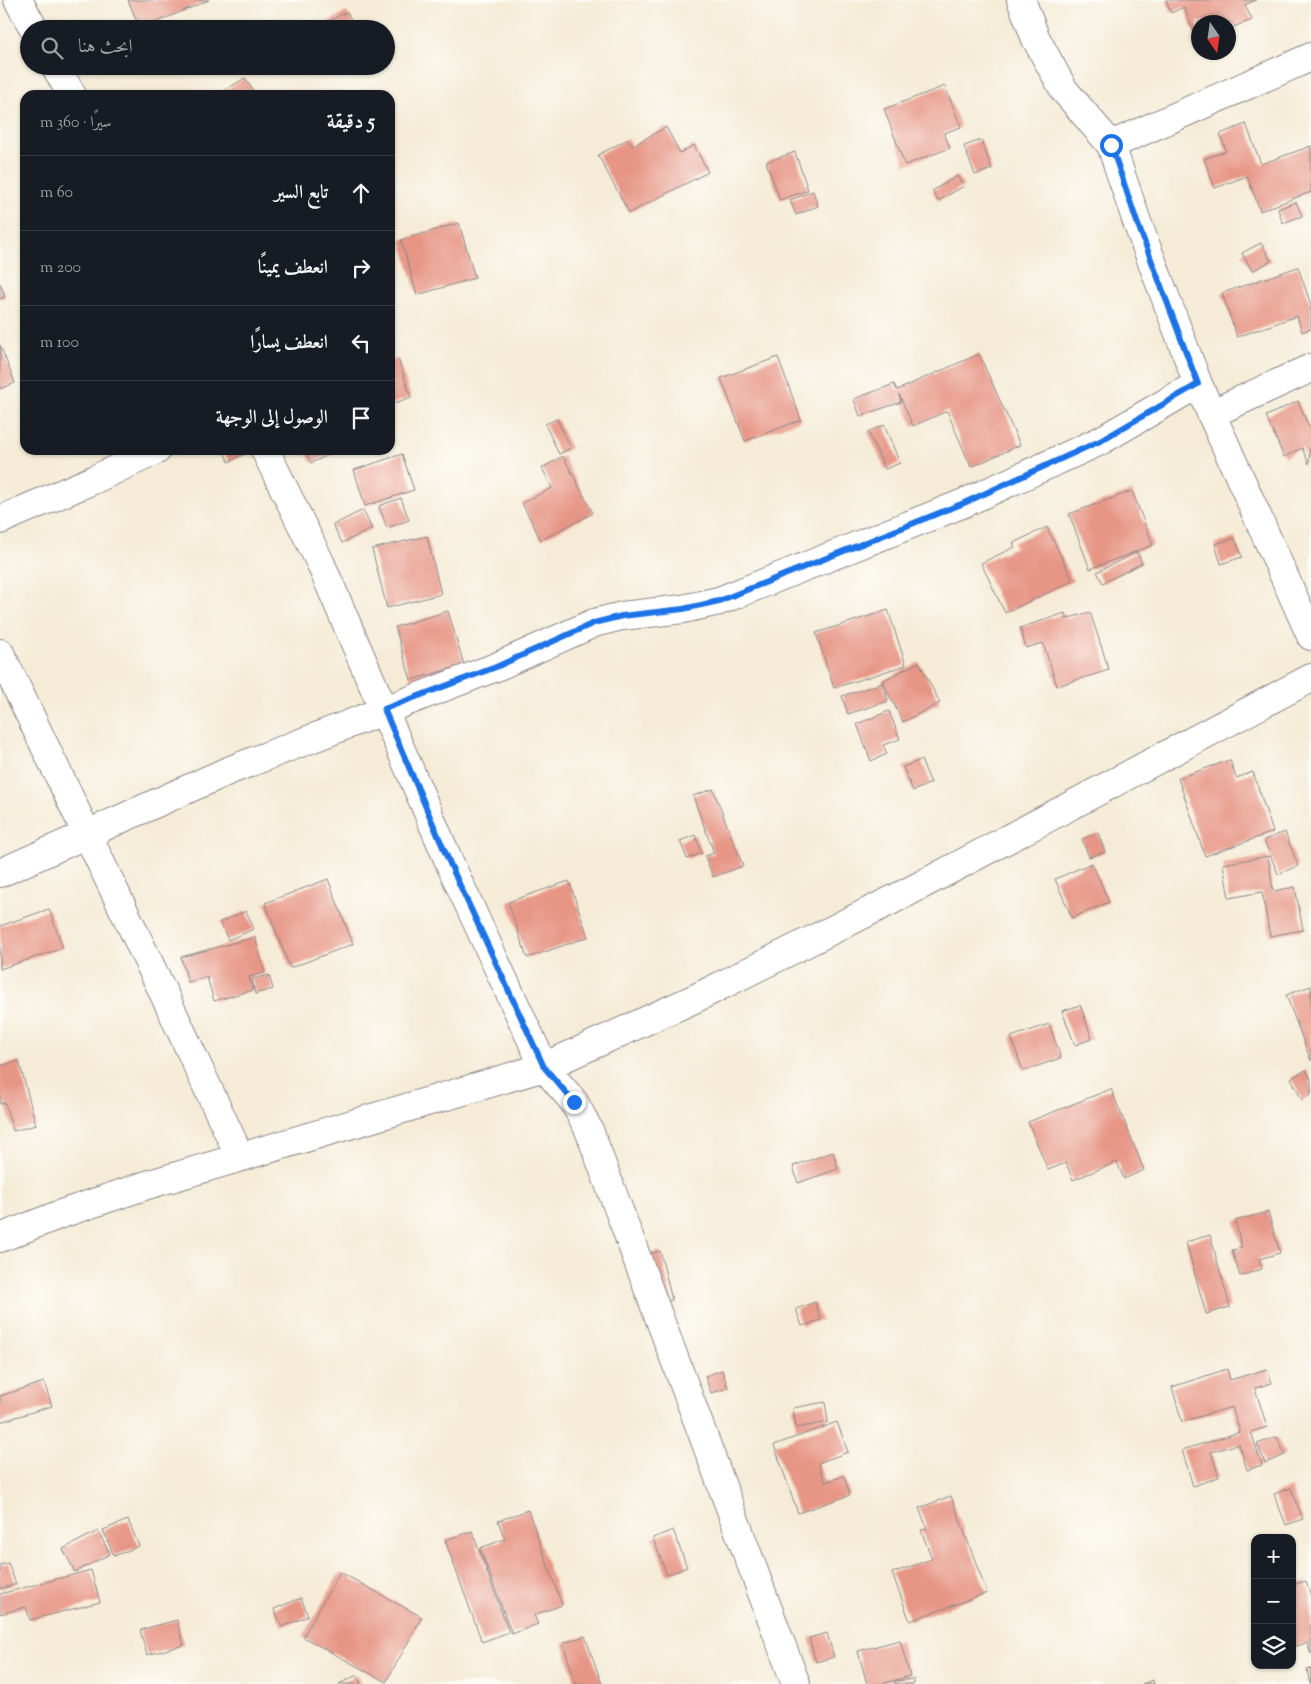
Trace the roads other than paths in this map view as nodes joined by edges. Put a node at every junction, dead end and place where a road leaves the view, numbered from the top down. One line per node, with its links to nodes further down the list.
1 (18, 0): 3 (street)
2 (1021, 0): 7 (street)
3 (29, 20)
4 (1311, 57): 7 (street)
5 (60, 75): 6 (street)
6 (69, 90)
7 (1111, 145): 9 (street)
8 (1311, 368): 10 (street)
9 (1198, 384): 10 (street); 17 (street)
10 (1212, 414): 14 (street)
11 (146, 455): 13 (street)
12 (267, 455): 17 (street)
13 (0, 520)
14 (1311, 636)
15 (0, 653): 18 (street)
16 (1311, 678): 20 (street)
17 (384, 709): 18 (street); 20 (street)
18 (86, 833): 19 (street); 21 (street)
19 (0, 873)
20 (544, 1067): 21 (street); 23 (street)
21 (240, 1157): 22 (street)
22 (0, 1238)
23 (796, 1684)

